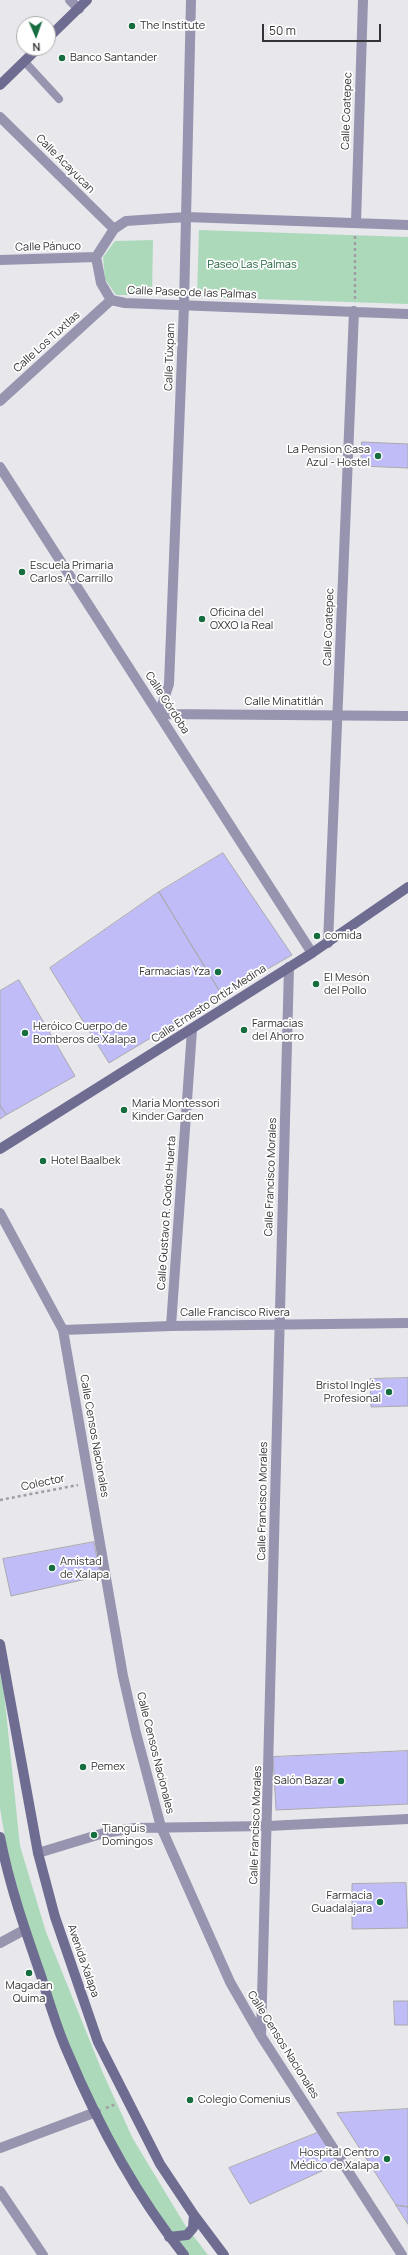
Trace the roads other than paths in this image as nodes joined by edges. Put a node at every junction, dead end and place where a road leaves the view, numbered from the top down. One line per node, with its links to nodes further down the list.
1 (70, 0): 5 (street)
2 (87, 0): 5 (main road)
3 (191, 0): 12 (street, Calle Túxpam)
4 (363, 0): 13 (street, Calle Coatepec)
5 (79, 9): 6 (main road)
6 (56, 31)
7 (29, 56): 8 (main road)
8 (24, 61): 9 (main road); 10 (lane)
9 (0, 85)
10 (60, 99)
11 (0, 117): 15 (street, Calle Acayucan)
12 (186, 217): 13 (street); 15 (street); 19 (street, Calle Túxpam)
13 (356, 222): 14 (street)
14 (408, 225)
15 (114, 229): 16 (street)
16 (96, 257): 17 (street, Calle Pánuco); 18 (street, Calle Paseo de las Palmas)
17 (0, 260)
18 (111, 300): 19 (street, Calle Paseo de las Palmas); 22 (street, Calle Los Tuxtlas)
19 (184, 305): 20 (street, Calle Paseo de las Palmas); 24 (street, Calle Túxpam)
20 (354, 312): 21 (street, Calle Paseo de las Palmas); 25 (street, Calle Coatepec)
21 (408, 314)
22 (0, 401)
23 (0, 467): 24 (street, Calle Córdoba)
24 (159, 714): 25 (street, Calle Minatitlán); 29 (street, Calle Córdoba)
25 (337, 714): 26 (street, Calle Minatitlán); 28 (street, Calle Coatepec)
26 (408, 716)
27 (408, 887): 28 (main road, Calle Ernesto Ortiz Medina)
28 (328, 943): 29 (main road, Calle Ernesto Ortiz Medina)
29 (312, 953): 30 (main road, Calle Ernesto Ortiz Medina)
30 (289, 967): 31 (main road, Calle Ernesto Ortiz Medina); 35 (street, Calle Francisco Morales)
31 (192, 1030): 32 (main road, Calle Ernesto Ortiz Medina); 36 (street, Calle Gustavo R. Godos Huerta)
32 (0, 1149)
33 (0, 1213): 37 (street, Calle Censos Nacionales)
34 (408, 1322): 35 (street, Calle Francisco Rivera)
35 (279, 1325): 36 (street, Calle Francisco Rivera); 40 (street, Calle Francisco Morales)
36 (171, 1326): 37 (street, Calle Francisco Rivera)
37 (63, 1330): 41 (street, Calle Censos Nacionales)
38 (0, 1644): 43 (main road, Avenida Xalapa)
39 (408, 1820): 40 (street)
40 (268, 1826): 41 (street); 46 (street, Calle Francisco Morales)
41 (162, 1827): 43 (street); 46 (street, Calle Censos Nacionales)
42 (0, 1837): 44 (main road)
43 (38, 1853): 50 (main road, Avenida Xalapa)
44 (24, 1930): 45 (street); 47 (main road)
45 (0, 1943)
46 (261, 2036): 55 (street, Calle Censos Nacionales)
47 (96, 2112): 48 (street); 51 (main road)
48 (0, 2148)
49 (0, 2191): 52 (street)
50 (194, 2215): 51 (main road); 54 (main road, Avenida Xalapa)
51 (169, 2237): 53 (main road)
52 (43, 2255)
53 (184, 2255)
54 (224, 2255)
55 (402, 2255)

